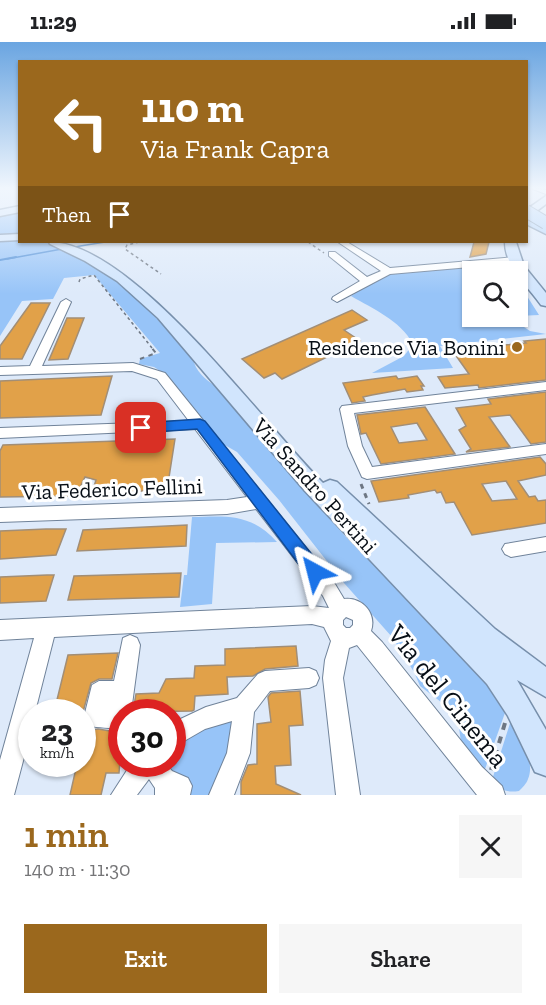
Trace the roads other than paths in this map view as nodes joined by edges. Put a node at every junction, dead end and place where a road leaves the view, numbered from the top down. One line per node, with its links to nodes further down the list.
1 (18, 237): 2 (main road)
2 (2, 239)
3 (344, 243): 8 (street)
4 (510, 243): 7 (main road)
5 (71, 245): 28 (main road, Via Sandro Pertini); 32 (main road, Via Sandro Pertini)
6 (332, 254): 9 (street)
7 (515, 260): 8 (street); 11 (main road)
8 (388, 271): 9 (street)
9 (366, 281): 10 (street)
10 (338, 299)
11 (546, 302)
12 (65, 305): 13 (street)
13 (34, 370): 14 (street, Via del Cinema); 16 (street, Via del Cinema)
14 (0, 371)
15 (546, 386): 18 (street)
16 (200, 424): 17 (street); 19 (street, Via del Cinema)
17 (0, 433)
18 (546, 449)
19 (260, 502): 20 (street, Via Federico Fellini); 23 (street, Via del Cinema)
20 (0, 515)
21 (546, 543): 22 (street)
22 (511, 549)
23 (343, 625): 24 (street); 35 (street, Via del Cinema); 40 (street)
24 (47, 628): 25 (street); 37 (street)
25 (0, 630)
26 (130, 645): 30 (street)
27 (309, 678): 29 (street)
28 (546, 684)
29 (243, 708): 31 (street); 39 (street)
30 (108, 718)
31 (186, 728)
32 (546, 761)
33 (136, 777): 38 (street)
34 (161, 777): 36 (street)
35 (491, 786)
36 (171, 792)
37 (2, 795)
38 (123, 795)
39 (221, 795)
40 (348, 795)

